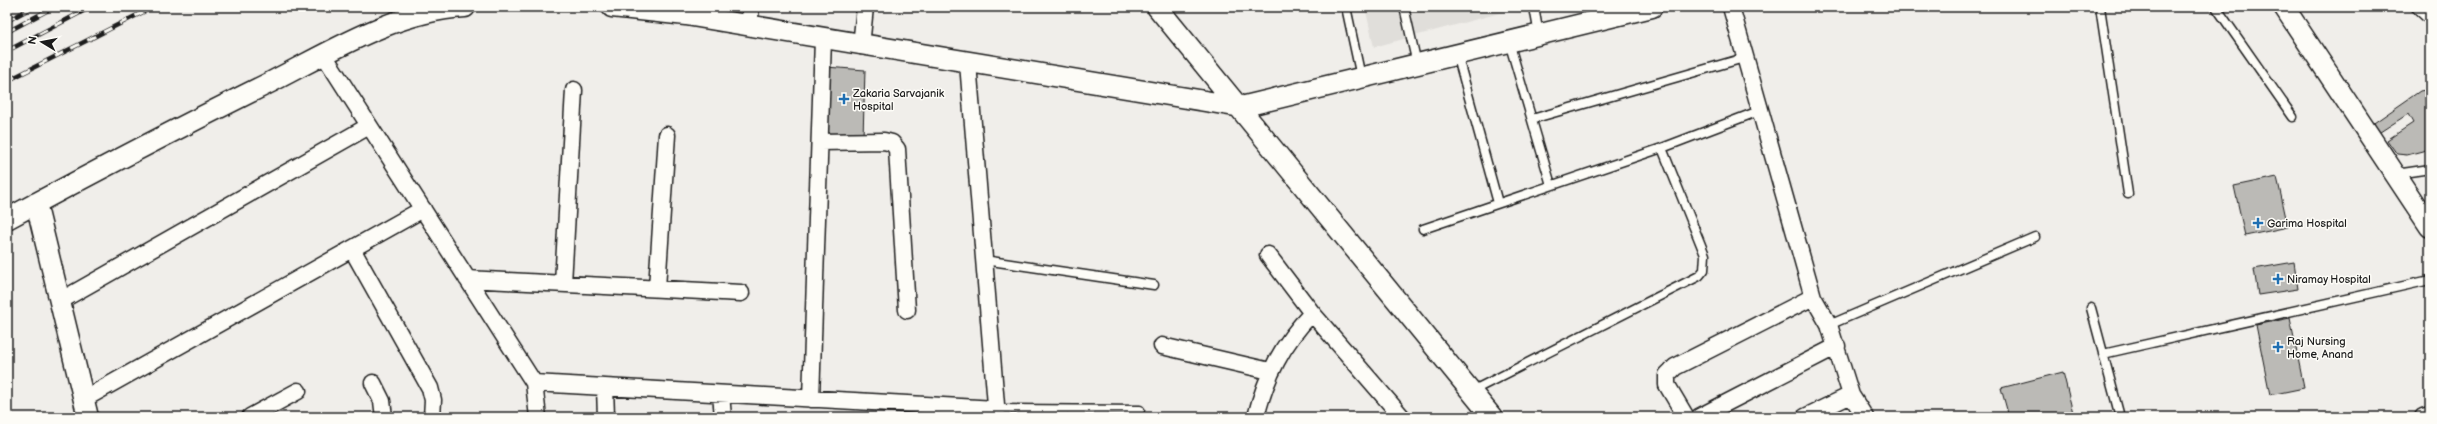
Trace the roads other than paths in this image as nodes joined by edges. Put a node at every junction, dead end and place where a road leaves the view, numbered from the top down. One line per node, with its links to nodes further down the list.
1 (465, 7): 21 (street)
2 (612, 7): 14 (street)
3 (865, 7): 19 (street)
4 (1157, 7): 27 (street)
5 (1346, 7): 25 (lane)
6 (1404, 7): 24 (lane)
7 (1534, 7): 16 (lane)
8 (1652, 7): 16 (street)
9 (1731, 7): 22 (street)
10 (2100, 7): 38 (lane)
11 (2216, 7): 29 (lane)
12 (2284, 7): 36 (street)
13 (2415, 7): 15 (lane)
14 (750, 17): 17 (street)
15 (2430, 21)
16 (1539, 34): 18 (street)
17 (823, 40): 19 (street); 33 (street)
18 (1508, 42): 20 (street); 30 (lane)
19 (860, 46): 23 (street)
20 (1458, 54): 24 (street); 40 (lane)
21 (324, 55): 31 (street); 39 (street)
22 (1744, 58): 28 (street); 30 (lane)
23 (968, 63): 27 (street); 48 (street)
24 (1416, 64): 25 (street)
25 (1361, 78): 27 (street)
26 (574, 90): 51 (street)
27 (1240, 107): 69 (street)
28 (1759, 111): 34 (lane); 55 (street)
29 (2292, 117)
30 (1532, 119): 37 (lane)
31 (369, 126): 41 (street); 56 (street)
32 (667, 135): 53 (street)
33 (820, 142): 58 (street); 72 (street)
34 (1662, 148): 37 (lane); 69 (lane)
35 (2430, 169): 36 (lane)
36 (2396, 174): 43 (street)
37 (1551, 185): 40 (lane)
38 (2128, 194)
39 (36, 203): 42 (street); 56 (street)
40 (1498, 203): 44 (lane)
41 (423, 209): 46 (street); 49 (street)
42 (7, 219)
43 (2430, 227)
44 (1422, 229)
45 (2035, 237): 60 (lane)
46 (352, 249): 73 (street); 79 (street)
47 (1268, 255): 59 (street)
48 (984, 260): 52 (lane); 75 (street)
49 (467, 279): 51 (street); 66 (street)
50 (2430, 280): 63 (lane)
51 (563, 283): 53 (street)
52 (1154, 285)
53 (657, 288): 54 (street)
54 (741, 293)
55 (1813, 297): 60 (street); 86 (street)
56 (60, 301): 73 (street)
57 (2091, 308): 63 (lane)
58 (907, 310)
59 (1312, 313): 64 (street); 84 (street)
60 (1829, 325): 62 (street)
61 (1162, 346): 64 (street)
62 (1837, 346): 71 (street); 87 (street)
63 (2103, 354): 90 (lane)
64 (1270, 371): 83 (street)
65 (373, 383): 78 (street)
66 (534, 383): 67 (street); 80 (street)
67 (605, 387): 70 (street); 81 (street)
68 (298, 391): 77 (street)
69 (1472, 391): 85 (street)
70 (721, 394): 72 (street); 82 (street)
71 (1851, 395): 88 (street); 89 (street)
72 (811, 399): 75 (street)
73 (86, 408)
74 (1140, 410): 75 (lane)
75 (997, 413)
76 (2430, 415): 91 (street)
77 (250, 417)
78 (384, 417)
79 (432, 417)
80 (538, 417)
81 (606, 417)
82 (723, 417)
83 (1256, 417)
84 (1402, 417)
85 (1492, 417)
86 (1686, 417)
87 (1700, 417)
88 (1805, 417)
89 (1865, 417)
90 (2120, 417)
91 (2423, 417)

